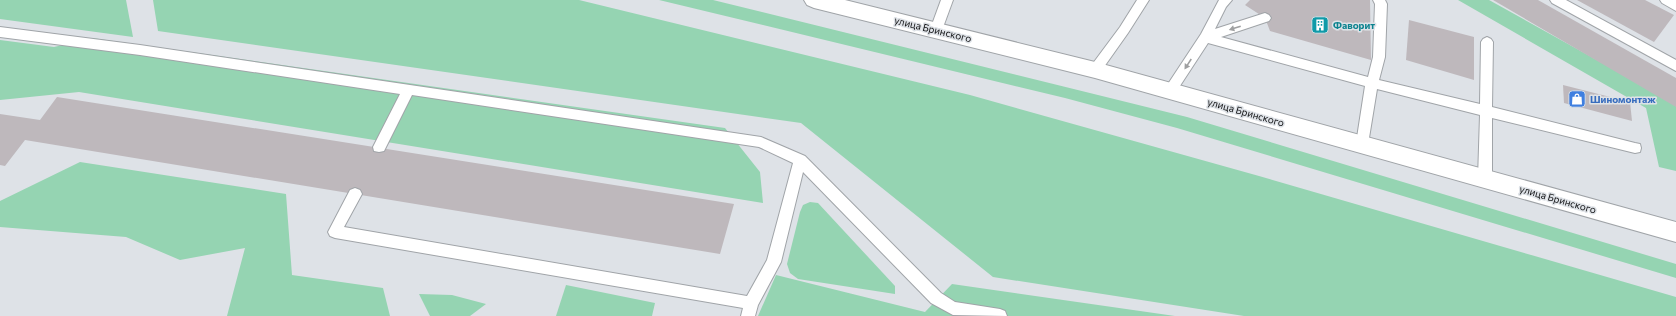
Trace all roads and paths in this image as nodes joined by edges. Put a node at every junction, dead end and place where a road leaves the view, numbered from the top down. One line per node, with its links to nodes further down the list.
1 (814, 0): 10 (main road, улица Бринского)
2 (947, 0): 10 (lane)
3 (1143, 0): 15 (lane)
4 (1226, 0): 12 (lane)
5 (1379, 0): 16 (lane)
6 (1556, 0): 14 (lane)
7 (1666, 0): 8 (lane)
8 (1676, 6)
9 (1265, 18): 12 (lane, one-way to 12)
10 (936, 30): 15 (main road, улица Бринского)
11 (0, 32): 17 (lane)
12 (1205, 37): 16 (lane); 18 (lane, one-way to 18)
13 (1487, 42): 19 (lane)
14 (1676, 66)
15 (1095, 70): 18 (main road, улица Бринского)
16 (1372, 83): 19 (lane); 20 (lane)
17 (408, 90): 21 (lane); 23 (lane)
18 (1170, 91): 20 (main road, улица Бринского)
19 (1486, 112): 22 (lane); 24 (lane)
20 (1362, 144): 24 (main road, улица Бринского)
21 (379, 147)
22 (1635, 148)
23 (800, 160): 27 (lane); 28 (lane)
24 (1485, 179): 26 (main road, улица Бринского)
25 (355, 194): 27 (lane)
26 (1676, 232)
27 (750, 309)
28 (1000, 316)

